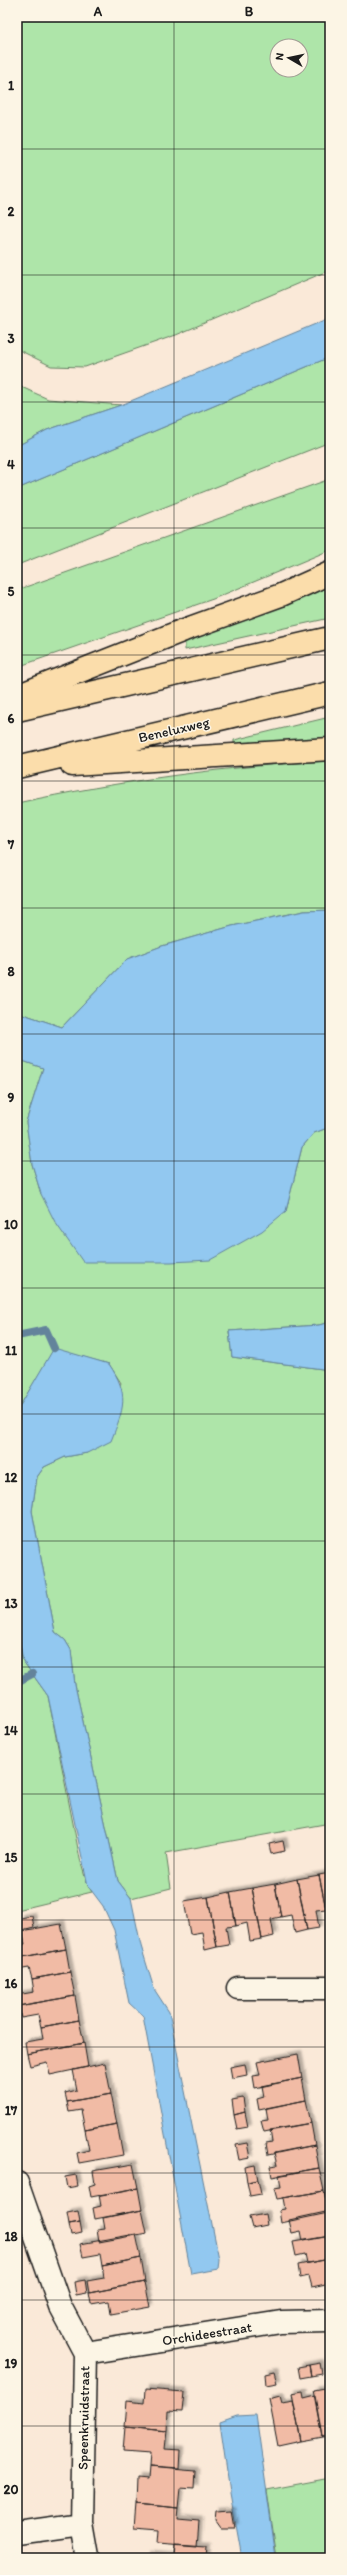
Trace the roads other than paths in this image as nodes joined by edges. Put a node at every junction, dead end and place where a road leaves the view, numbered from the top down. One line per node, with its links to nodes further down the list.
1 (330, 573): 4 (highway)
2 (330, 638): 5 (highway)
3 (330, 693): 7 (highway, Beneluxweg)
4 (17, 696)
5 (17, 710)
6 (330, 749): 7 (highway)
7 (17, 767)
8 (238, 1988): 9 (street)
9 (330, 1988)
10 (17, 2183): 11 (street, Speenkruidstraat)
11 (24, 2228): 13 (street, Speenkruidstraat)
12 (330, 2321): 13 (street, Orchideestraat)
13 (85, 2353): 14 (street, Speenkruidstraat)
14 (82, 2524): 15 (street); 16 (street, Speenkruidstraat)
15 (17, 2533)
16 (88, 2558)

